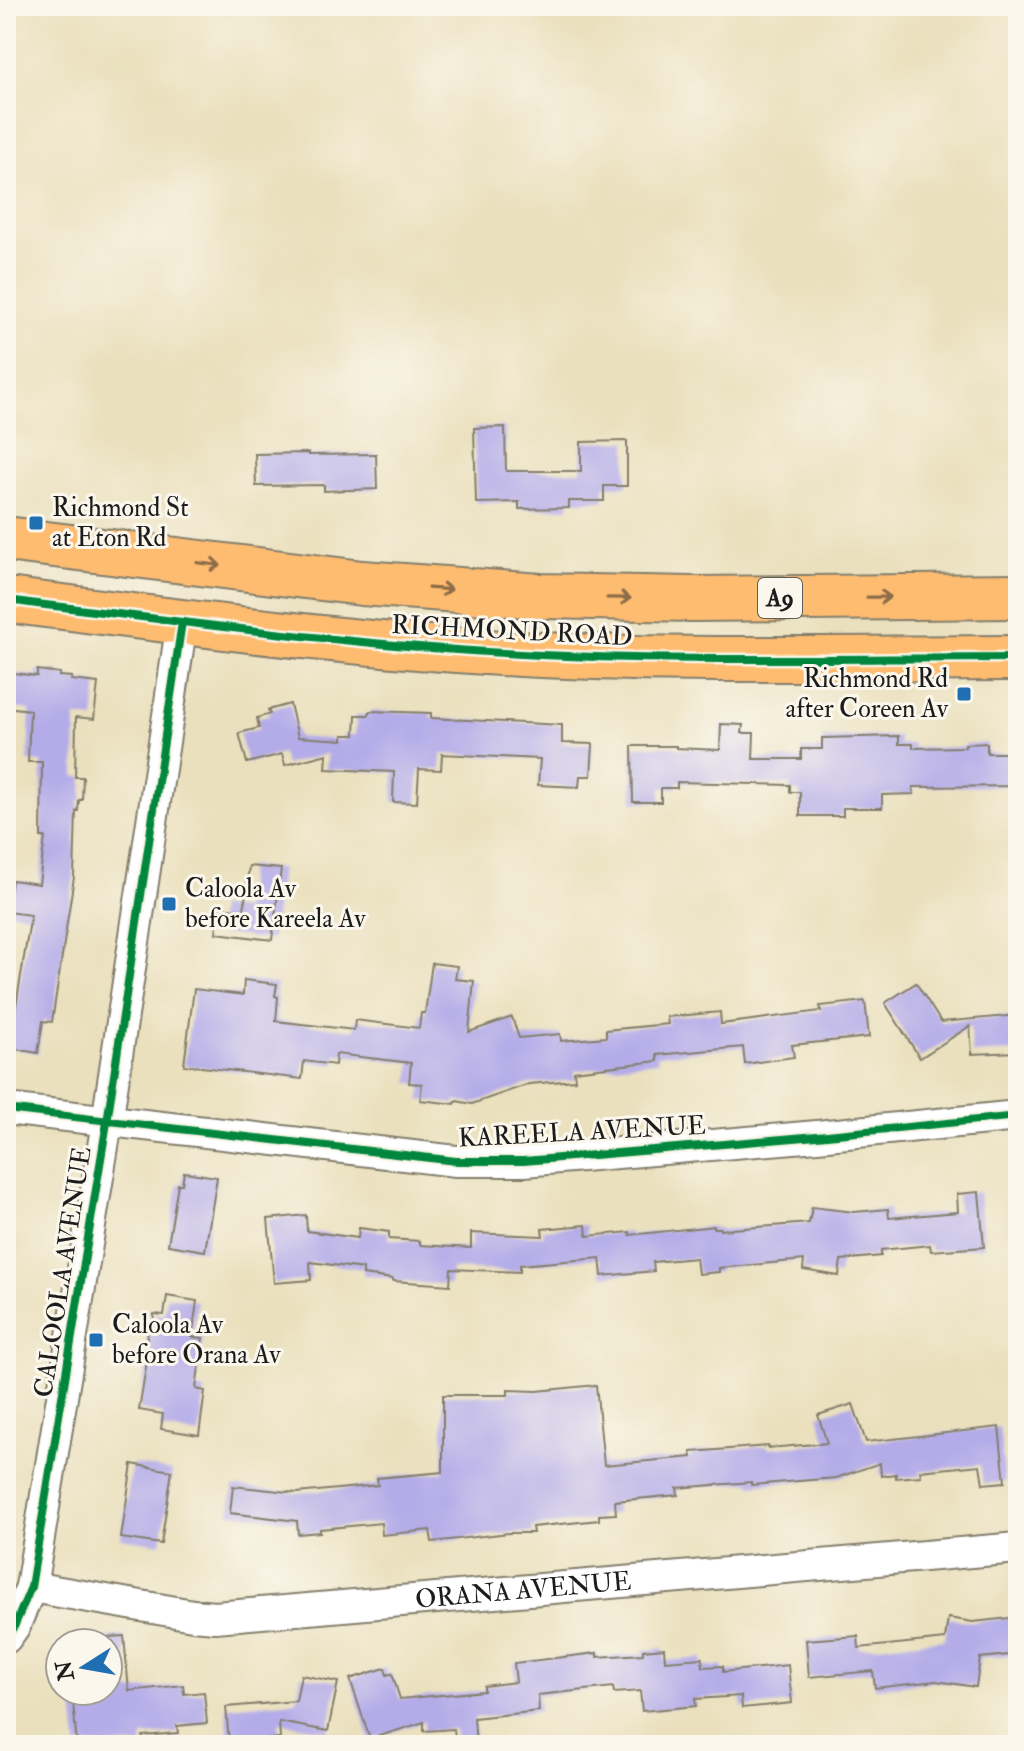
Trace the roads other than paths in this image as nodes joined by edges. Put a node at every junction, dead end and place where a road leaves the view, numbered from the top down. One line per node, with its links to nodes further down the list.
1 (13, 540): 2 (highway, RICHMOND ROAD / A9, one-way to 2); 5 (highway)
2 (362, 583): 3 (highway, RICHMOND ROAD / A9, one-way to 3); 5 (highway)
3 (1018, 596)
4 (6, 600): 5 (highway, RICHMOND ROAD)
5 (182, 622): 6 (highway, RICHMOND ROAD); 9 (street, CALOOLA AVENUE)
6 (1018, 658)
7 (6, 1109): 9 (street, KAREELA AVENUE)
8 (1018, 1116): 9 (street, KAREELA AVENUE)
9 (107, 1122): 11 (street, CALOOLA AVENUE)
10 (1018, 1548): 11 (street, ORANA AVENUE)
11 (31, 1587): 12 (street, CALOOLA AVENUE)
12 (6, 1638)

